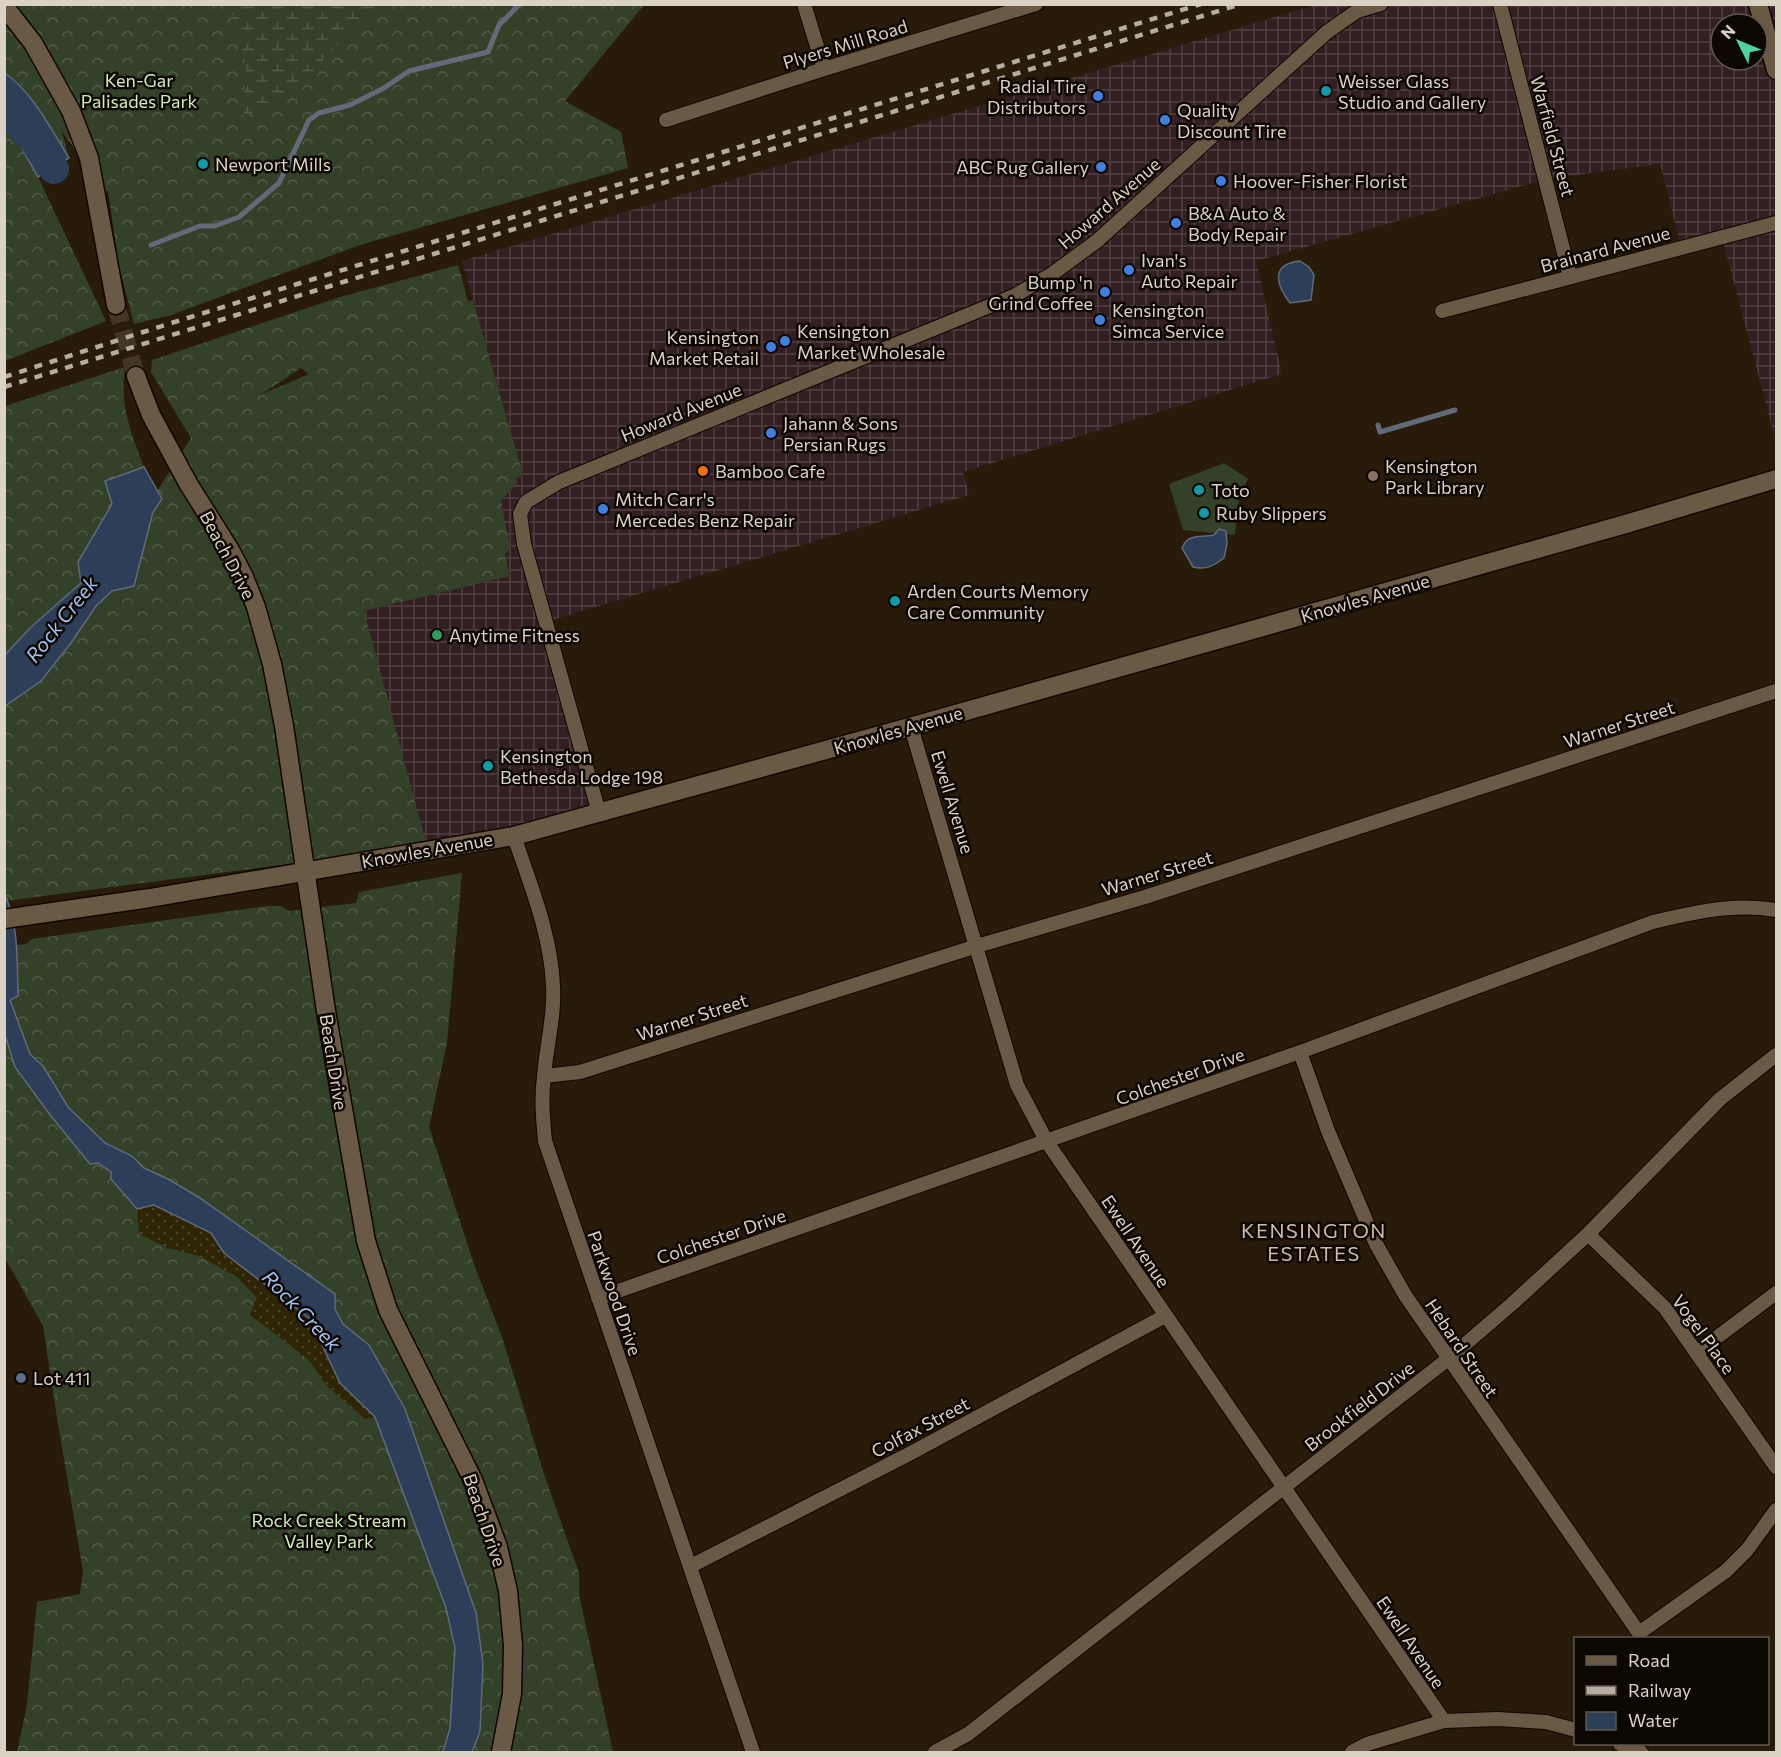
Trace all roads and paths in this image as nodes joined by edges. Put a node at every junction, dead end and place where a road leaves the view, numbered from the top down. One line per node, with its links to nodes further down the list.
1 (804, 4): 7 (street)
2 (1036, 4): 7 (street, Plyers Mill Road)
3 (1381, 4): 18 (street, Howard Avenue)
4 (1500, 4): 11 (street, Warfield Street)
5 (1758, 4): 8 (street)
6 (4, 6): 12 (street)
7 (824, 69): 9 (street, Plyers Mill Road)
8 (1776, 70)
9 (666, 120)
10 (1776, 223): 11 (street, Brainard Avenue)
11 (1570, 276): 13 (street, Brainard Avenue)
12 (116, 304)
13 (1442, 311)
14 (136, 376): 20 (street, Beach Drive)
15 (1776, 479): 17 (street, Knowles Avenue)
16 (1776, 691): 23 (street, Warner Street)
17 (911, 727): 18 (street, Knowles Avenue); 23 (street, Ewell Avenue)
18 (599, 813): 19 (street, Knowles Avenue)
19 (514, 836): 20 (street, Knowles Avenue); 26 (street, Parkwood Drive)
20 (304, 870): 22 (street, Knowles Avenue); 42 (street, Beach Drive)
21 (1776, 910): 24 (street, Colchester Drive)
22 (12, 918)
23 (976, 946): 26 (street, Warner Street); 27 (street, Ewell Avenue)
24 (1300, 1052): 27 (street, Colchester Drive); 33 (street, Hebard Street)
25 (1776, 1055): 28 (street, Brookfield Drive)
26 (544, 1076): 30 (street, Parkwood Drive)
27 (1047, 1142): 30 (street, Colchester Drive); 31 (street, Ewell Avenue)
28 (1588, 1234): 32 (street, Vogel Place); 33 (street, Brookfield Drive)
29 (1776, 1293): 32 (street)
30 (597, 1298): 37 (street, Parkwood Drive)
31 (1165, 1316): 35 (street, Ewell Avenue); 37 (street, Colfax Street)
32 (1696, 1353): 34 (street, Vogel Place)
33 (1448, 1359): 35 (street, Brookfield Drive); 38 (street, Hebard Street)
34 (1776, 1467)
35 (1285, 1488): 39 (street, Ewell Avenue); 44 (street, Brookfield Drive)
36 (1776, 1510): 38 (street)
37 (691, 1566): 43 (street, Parkwood Drive)
38 (1638, 1636)
39 (1444, 1721): 40 (street); 45 (street)
40 (1574, 1730)
41 (1625, 1745): 46 (street)
42 (501, 1752)
43 (753, 1752)
44 (935, 1752)
45 (1352, 1752)
46 (1641, 1752)

